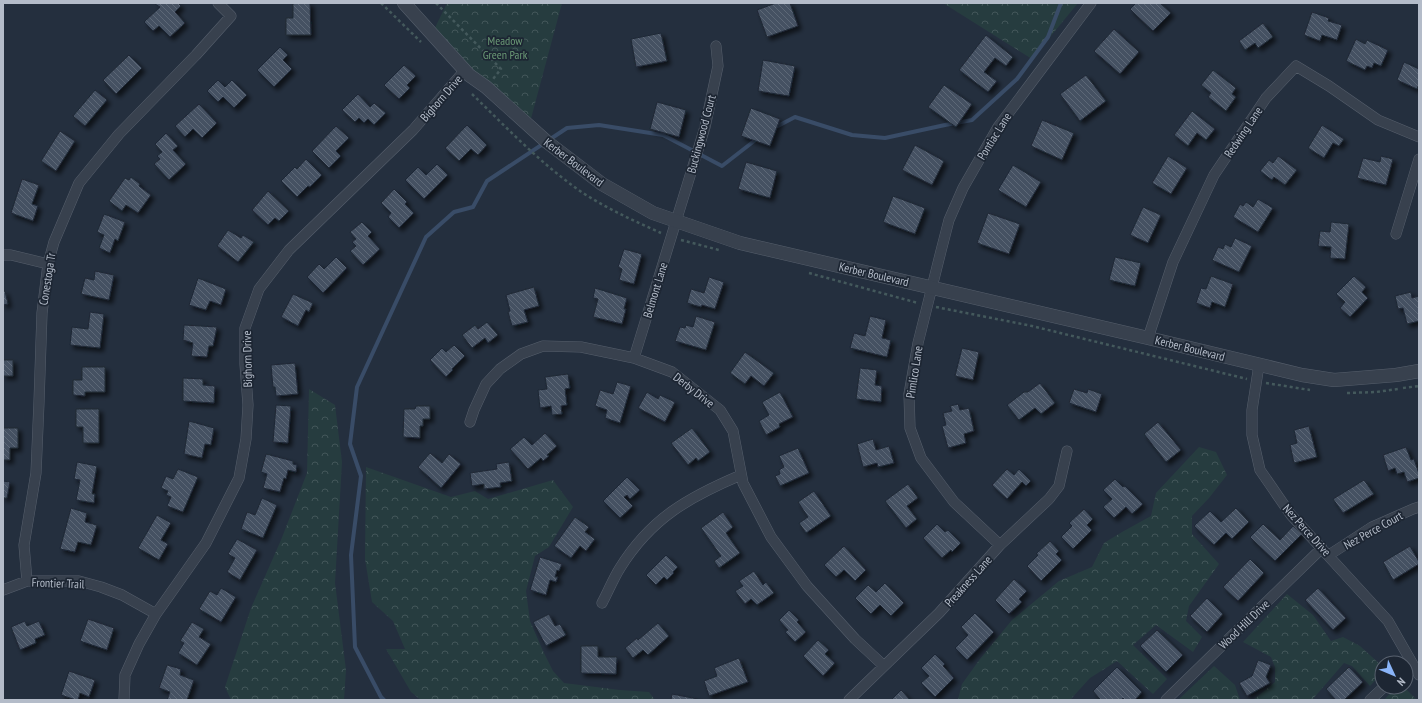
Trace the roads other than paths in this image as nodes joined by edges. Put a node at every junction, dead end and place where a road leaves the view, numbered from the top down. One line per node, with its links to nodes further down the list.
1 (218, 3): 11 (street, Conestoga Tr)
2 (404, 3): 5 (street, Kerber Boulevard)
3 (1091, 3): 12 (street, Pontiac Lane)
4 (716, 46): 8 (street, Buckingwood Court)
5 (465, 70): 8 (street, Kerber Boulevard); 26 (street, Bighorn Drive)
6 (1419, 136): 13 (street, Redwing Lane)
7 (1419, 159): 9 (street)
8 (675, 222): 12 (street, Kerber Boulevard); 14 (street, Belmont Lane)
9 (1396, 234)
10 (3, 255): 11 (street)
11 (48, 264): 23 (street, Conestoga Tr)
12 (932, 287): 13 (street, Kerber Boulevard); 21 (street, Pimlico Lane)
13 (1148, 338): 15 (street, Kerber Boulevard)
14 (634, 358): 17 (street, Derby Drive); 19 (street, Derby Drive)
15 (1259, 365): 16 (street, Kerber Boulevard); 22 (street, Nez Perce Drive)
16 (1419, 371)
17 (470, 422)
18 (1067, 451): 21 (street, Preakness Lane)
19 (741, 475): 25 (street); 28 (street, Derby Drive)
20 (1419, 507): 22 (street, Nez Perce Court)
21 (1000, 546): 28 (street, Preakness Lane)
22 (1325, 551): 27 (street, Nez Perce Drive); 31 (street, Wood Hill Drive)
23 (27, 581): 24 (street, Frontier Trail); 26 (street, Frontier Trail)
24 (3, 590)
25 (602, 604)
26 (156, 614): 29 (street, Bighorn Drive)
27 (1405, 655)
28 (884, 666): 30 (street, Preakness Lane)
29 (124, 700)
30 (849, 700)
31 (1166, 700)

